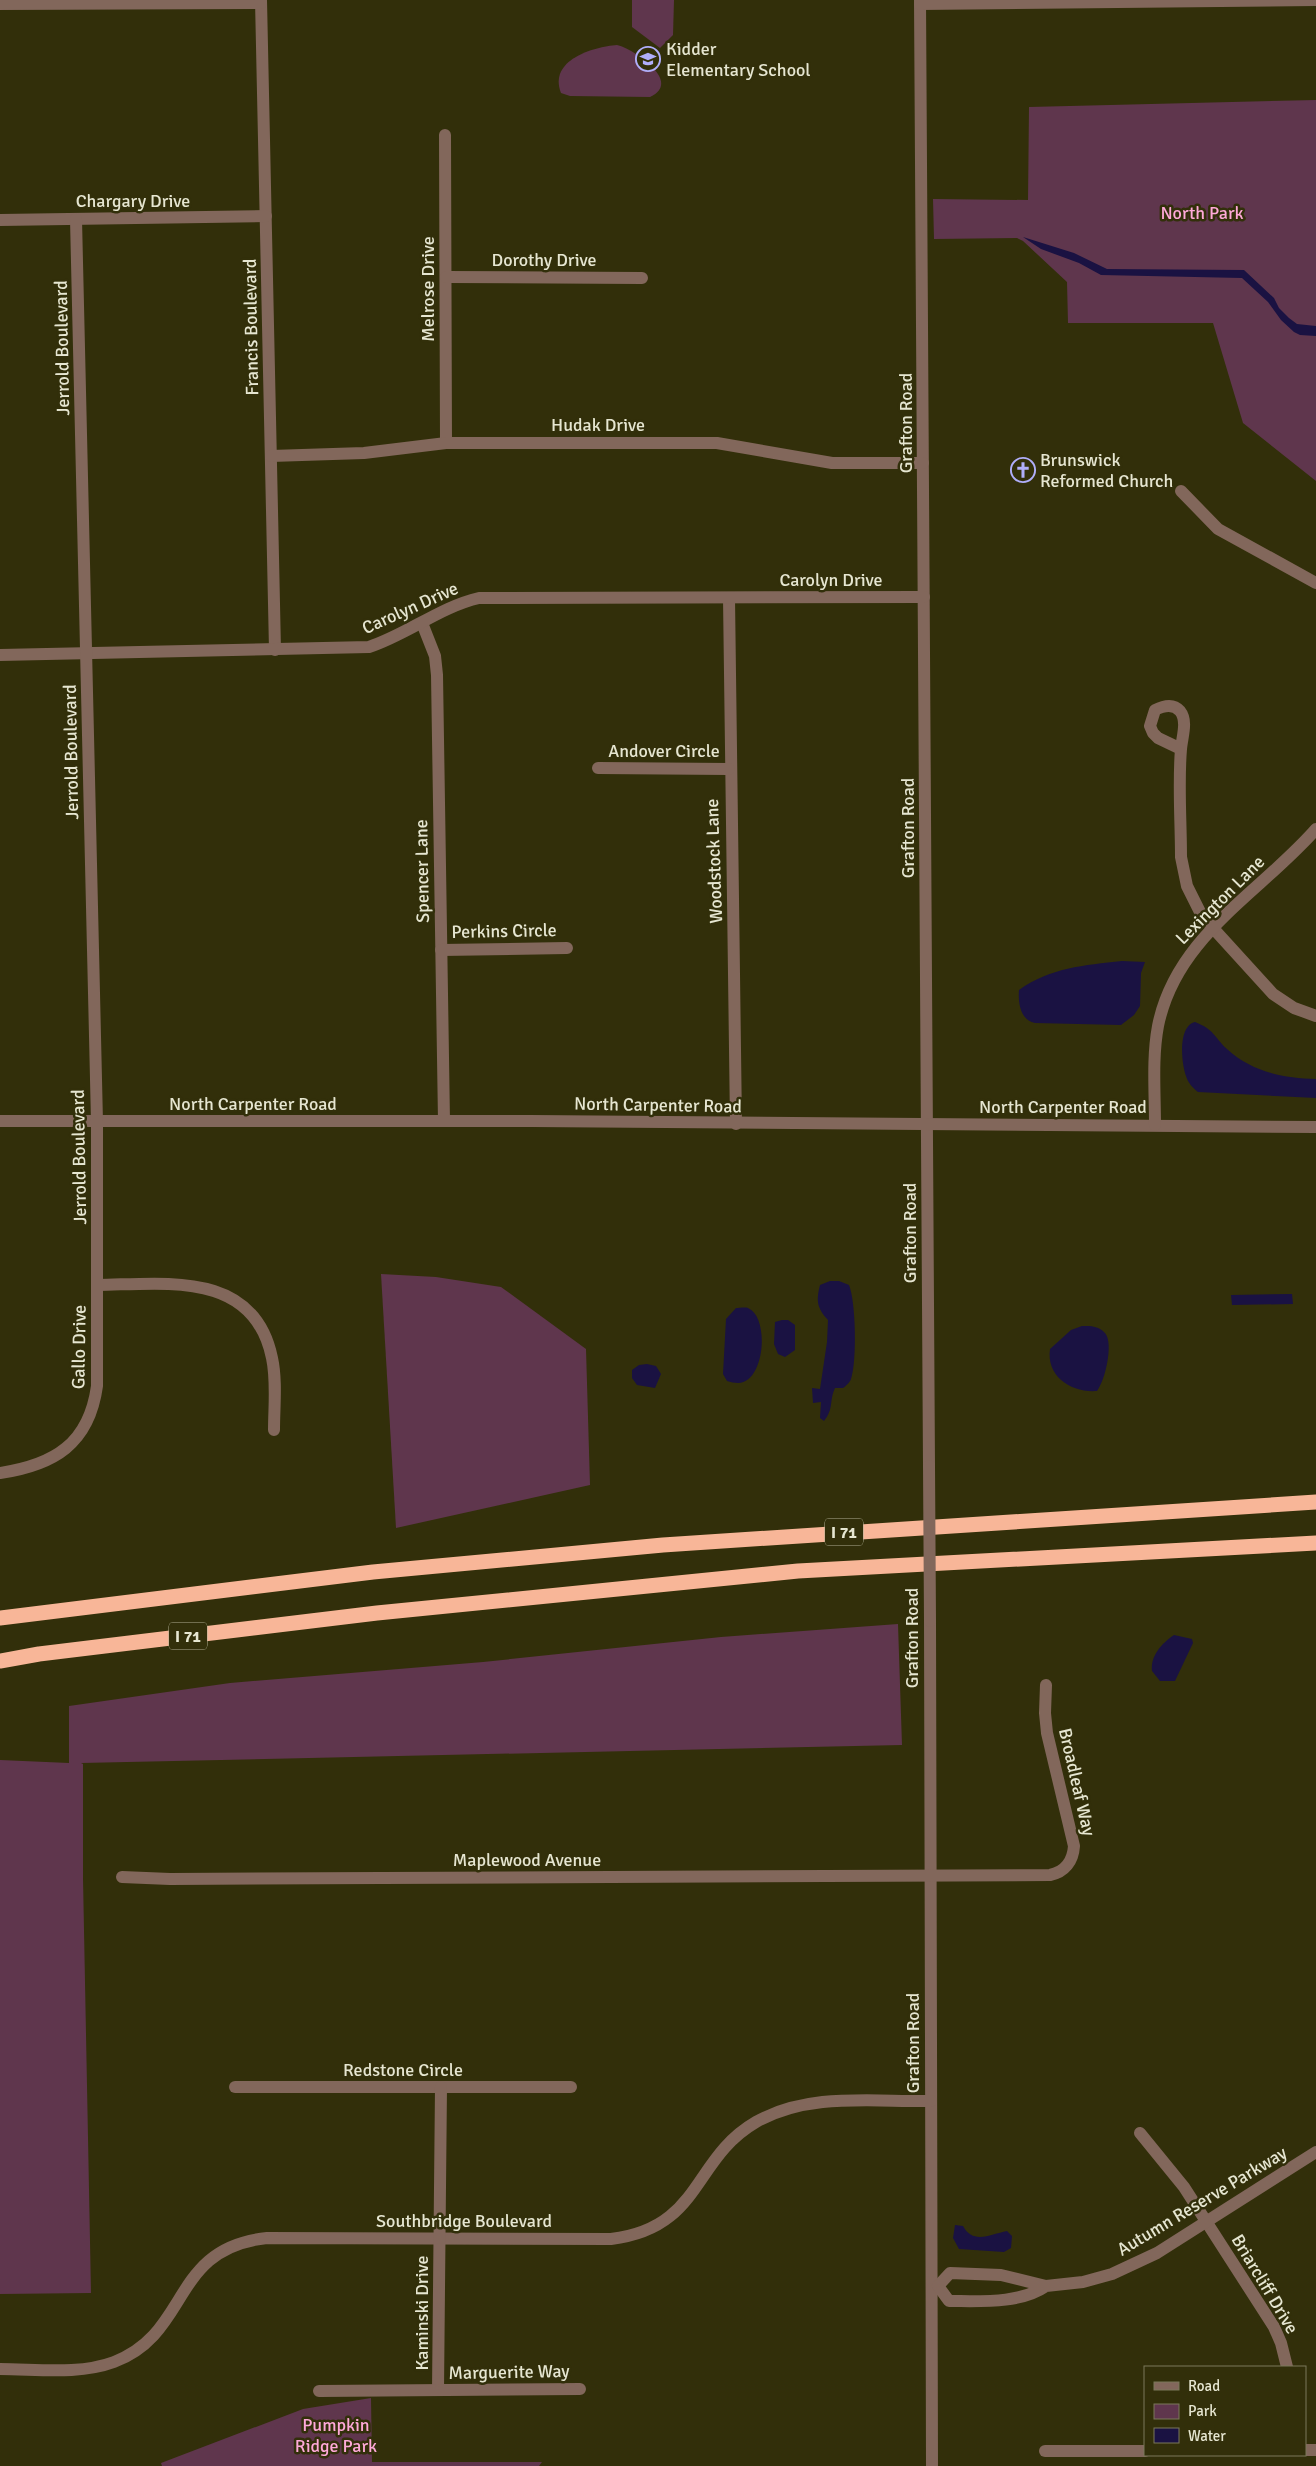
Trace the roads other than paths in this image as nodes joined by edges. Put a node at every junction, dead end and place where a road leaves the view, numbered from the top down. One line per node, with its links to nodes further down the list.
1 (1316, 0): 3 (street)
2 (261, 2): 4 (street); 6 (street, Francis Boulevard)
3 (920, 2): 13 (street, Grafton Road)
4 (0, 4)
5 (445, 135): 9 (street, Melrose Drive)
6 (266, 216): 7 (street, Chargary Drive); 12 (street, Francis Boulevard)
7 (76, 219): 8 (street, Chargary Drive); 20 (street, Jerrold Boulevard)
8 (0, 220)
9 (446, 277): 10 (street, Dorothy Drive); 11 (street, Melrose Drive)
10 (642, 278)
11 (446, 443): 12 (street, Hudak Drive); 13 (street, Hudak Drive)
12 (272, 456): 19 (street, Francis Boulevard)
13 (923, 463): 16 (street, Grafton Road)
14 (1181, 491): 15 (street)
15 (1316, 583)
16 (924, 597): 17 (street, Carolyn Drive); 34 (street, Grafton Road)
17 (729, 598): 18 (street, Carolyn Drive); 24 (street, Woodstock Lane)
18 (422, 623): 19 (street, Carolyn Drive); 28 (street, Spencer Lane)
19 (276, 650): 20 (street, Carolyn Drive)
20 (86, 654): 21 (street, Carolyn Drive); 32 (street, Jerrold Boulevard)
21 (0, 656)
22 (1181, 750): 26 (street)
23 (598, 768): 24 (street, Andover Circle)
24 (730, 769): 33 (street, Woodstock Lane)
25 (1316, 830): 26 (street, Lexington Lane)
26 (1213, 928): 29 (street); 35 (street, Lexington Lane)
27 (567, 948): 28 (street, Perkins Circle)
28 (441, 950): 31 (street, Spencer Lane)
29 (1316, 1016)
30 (0, 1121): 32 (street, North Carpenter Road)
31 (444, 1121): 32 (street, North Carpenter Road); 33 (street, North Carpenter Road)
32 (97, 1122): 37 (street, Jerrold Boulevard)
33 (736, 1124): 34 (street, North Carpenter Road)
34 (928, 1124): 35 (street, North Carpenter Road); 45 (street, Grafton Road, bridge)
35 (1155, 1125): 36 (street, North Carpenter Road)
36 (1316, 1127)
37 (98, 1285): 38 (street); 39 (street, Gallo Drive)
38 (274, 1430)
39 (0, 1473)
40 (1316, 1502): 42 (highway, I 71)
41 (1316, 1543): 43 (highway, I 71)
42 (0, 1618)
43 (0, 1661)
44 (1046, 1685): 45 (street, Broadleaf Way)
45 (930, 1876): 46 (street, Maplewood Avenue); 50 (street, Grafton Road)
46 (122, 1877)
47 (235, 2087): 48 (street, Redstone Circle)
48 (441, 2087): 49 (street, Redstone Circle); 54 (street, Kaminski Drive)
49 (571, 2087)
50 (931, 2101): 54 (street, Southbridge Boulevard); 55 (street, Grafton Road)
51 (1140, 2133): 53 (street, Briarcliff Drive)
52 (1316, 2152): 53 (street, Autumn Reserve Parkway)
53 (1207, 2221): 56 (street, Autumn Reserve Parkway); 57 (street, Briarcliff Drive)
54 (440, 2238): 58 (street, Southbridge Boulevard); 60 (street, Kaminski Drive)
55 (935, 2286): 56 (street, Autumn Reserve Parkway); 56 (street, Autumn Reserve Parkway); 64 (street, Grafton Road)
56 (1046, 2286)
57 (1286, 2366)
58 (0, 2369)
59 (580, 2389): 60 (street, Marguerite Way)
60 (438, 2390): 61 (street, Marguerite Way)
61 (319, 2391)
62 (1144, 2450): 63 (street)
63 (1045, 2451)
64 (932, 2466)

